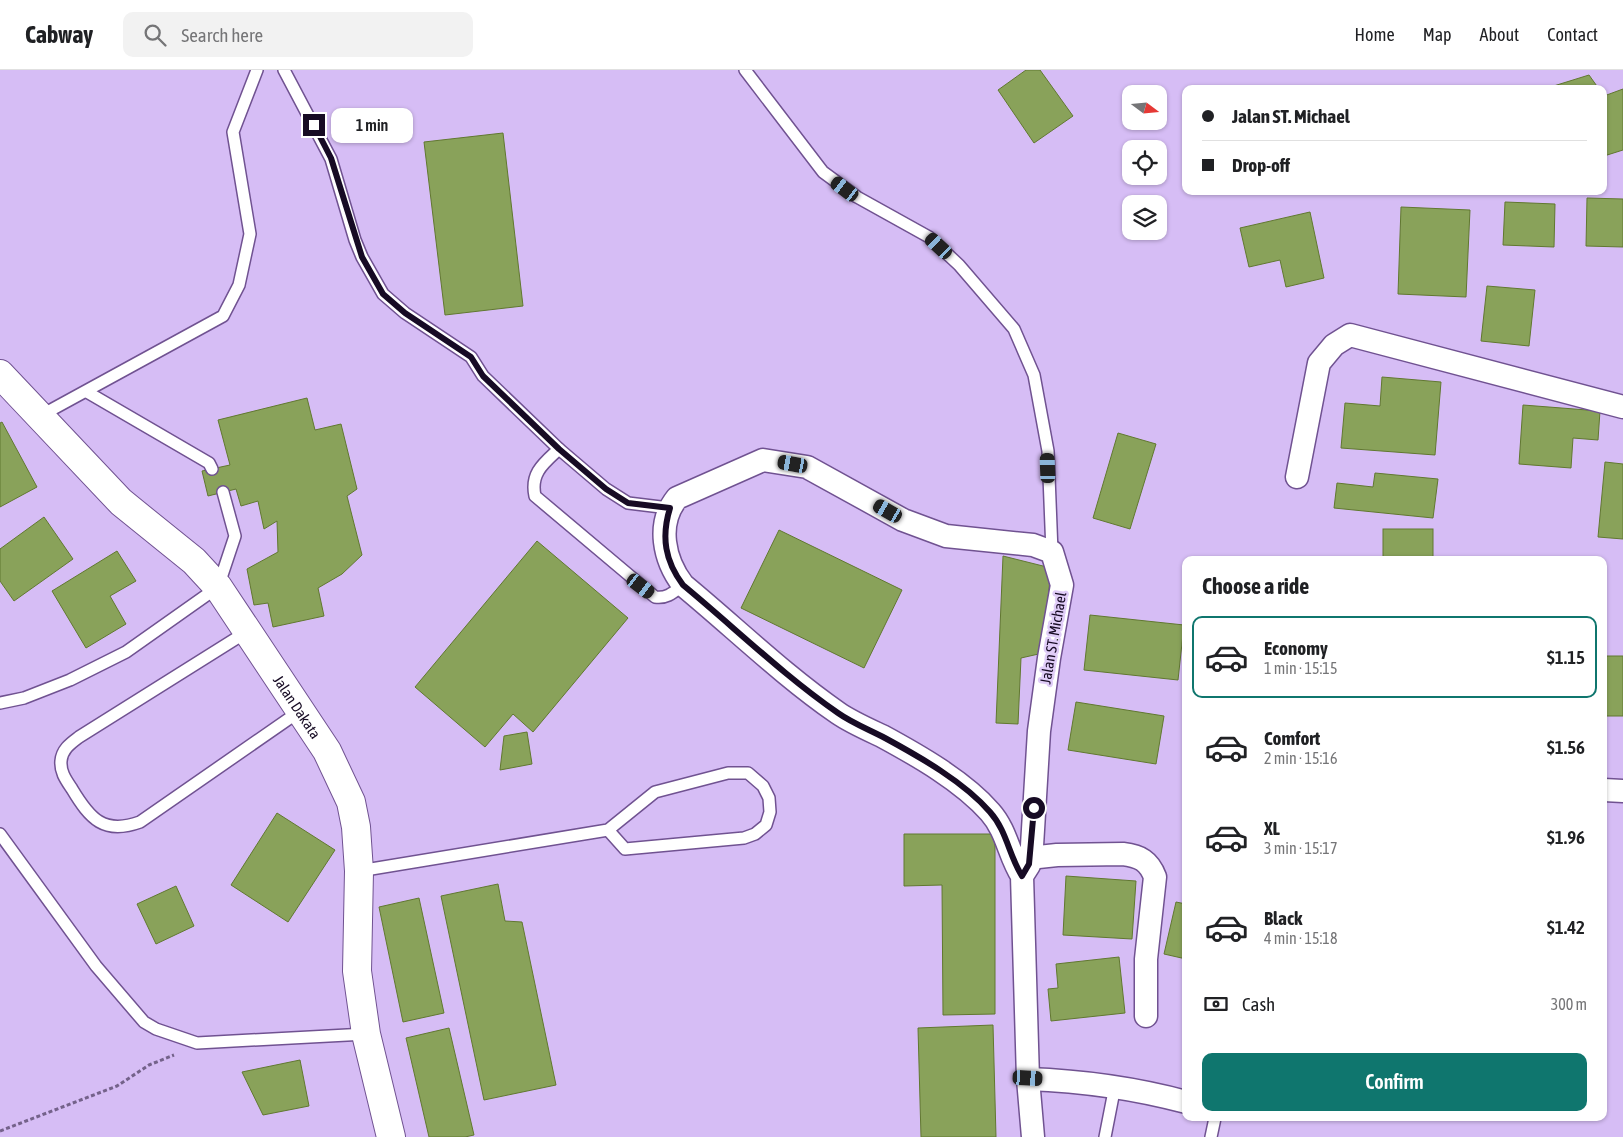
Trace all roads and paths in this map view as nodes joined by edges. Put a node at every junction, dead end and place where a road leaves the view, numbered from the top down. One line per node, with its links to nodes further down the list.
1 (257, 70): 5 (lane)
2 (284, 70): 8 (lane)
3 (746, 70): 13 (lane)
4 (0, 374): 7 (street, Jalan Dakata)
5 (88, 392): 7 (lane); 9 (lane)
6 (1623, 408): 10 (street)
7 (39, 416): 15 (street, Jalan Dakata)
8 (559, 449): 12 (lane); 14 (lane)
9 (212, 469)
10 (1297, 477)
11 (223, 492): 15 (lane)
12 (670, 508): 13 (street); 14 (street)
13 (1052, 552): 23 (street, Jalan ST. Michael)
14 (683, 585): 23 (street)
15 (218, 587): 16 (street, Jalan Dakata); 17 (lane)
16 (248, 631): 18 (street, Jalan Dakata); 18 (lane)
17 (0, 703)
18 (301, 710): 24 (street, Jalan Dakata)
19 (1607, 790): 20 (street)
20 (1623, 791)
21 (608, 830): 21 (lane); 24 (lane)
22 (0, 834): 27 (lane)
23 (1026, 867): 25 (street); 28 (street, Jalan ST. Michael)
24 (359, 871): 26 (street, Jalan Dakata)
25 (1146, 1016)
26 (366, 1034): 27 (lane); 33 (street, Jalan Dakata)
27 (197, 1043): 32 (path)
28 (1028, 1078): 29 (street); 34 (street, Jalan ST. Michael)
29 (1114, 1086): 30 (street); 35 (lane)
30 (1182, 1101)
31 (1214, 1121): 36 (lane)
32 (0, 1131)
33 (391, 1137)
34 (1033, 1137)
35 (1105, 1137)
36 (1211, 1137)

